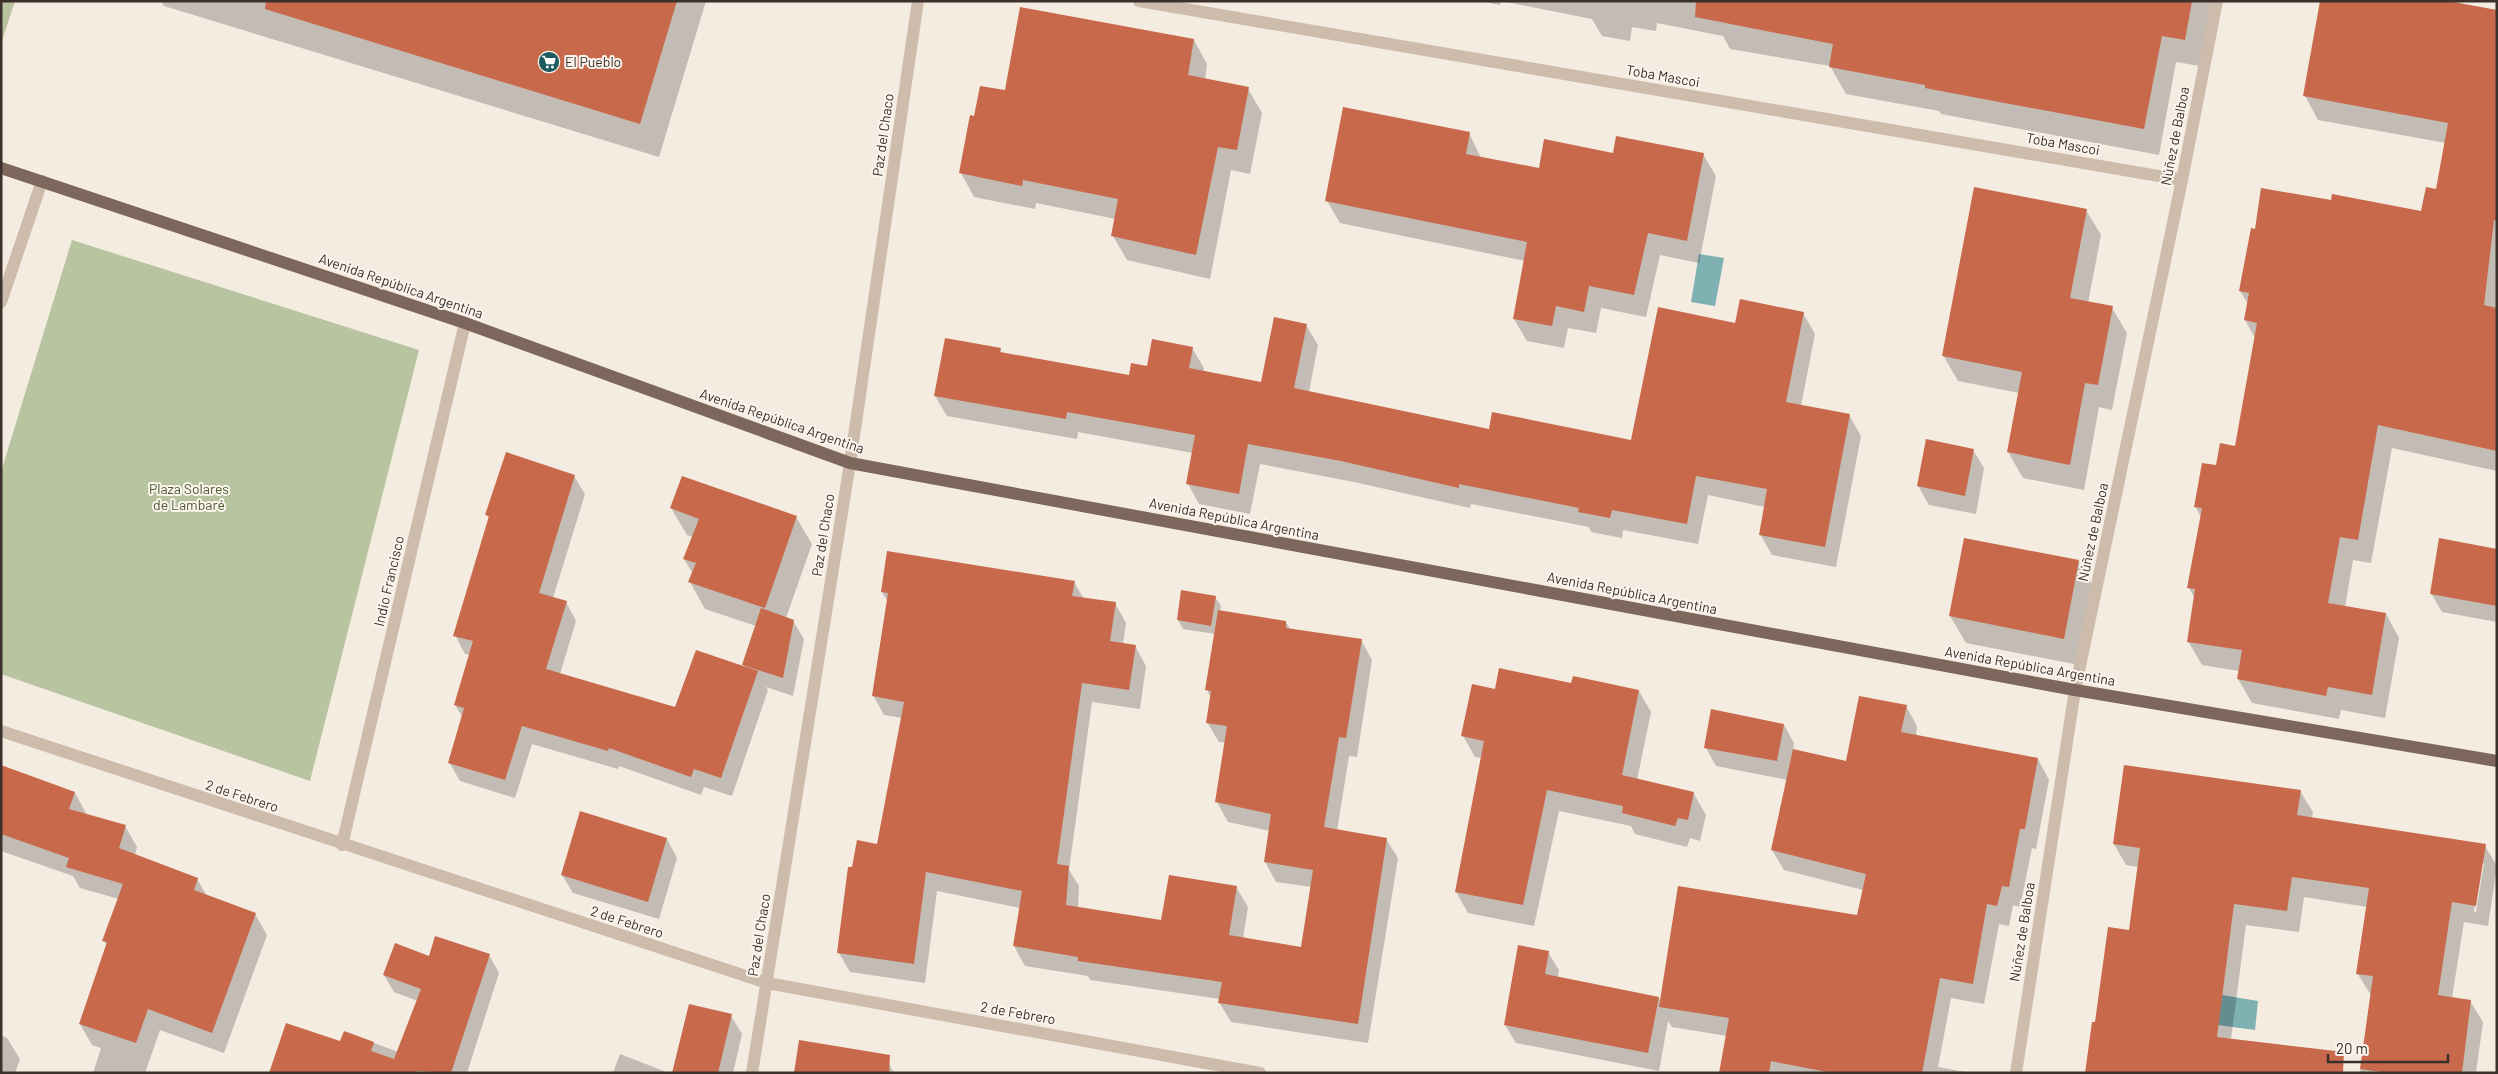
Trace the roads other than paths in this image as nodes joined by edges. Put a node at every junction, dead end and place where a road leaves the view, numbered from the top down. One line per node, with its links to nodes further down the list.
1 (918, 1): 9 (street, Paz del Chaco)
2 (1139, 1): 5 (street, Toba Mascoi)
3 (2217, 1): 5 (street, Núñez de Balboa)
4 (1, 168): 6 (main road, Avenida República Argentina)
5 (2182, 180): 10 (street, Núñez de Balboa)
6 (42, 181): 7 (street); 8 (main road, Avenida República Argentina)
7 (1, 302)
8 (465, 323): 9 (main road, Avenida República Argentina); 13 (street, Indio Francisco)
9 (850, 463): 10 (main road, Avenida República Argentina); 14 (street, Paz del Chaco)
10 (2075, 690): 12 (main road, Avenida República Argentina); 17 (street, Núñez de Balboa)
11 (1, 731): 13 (street, 2 de Febrero)
12 (2497, 761)
13 (342, 845): 14 (street, 2 de Febrero)
14 (767, 983): 15 (street, Paz del Chaco); 16 (street, 2 de Febrero)
15 (752, 1073)
16 (1260, 1073)
17 (2016, 1073)

